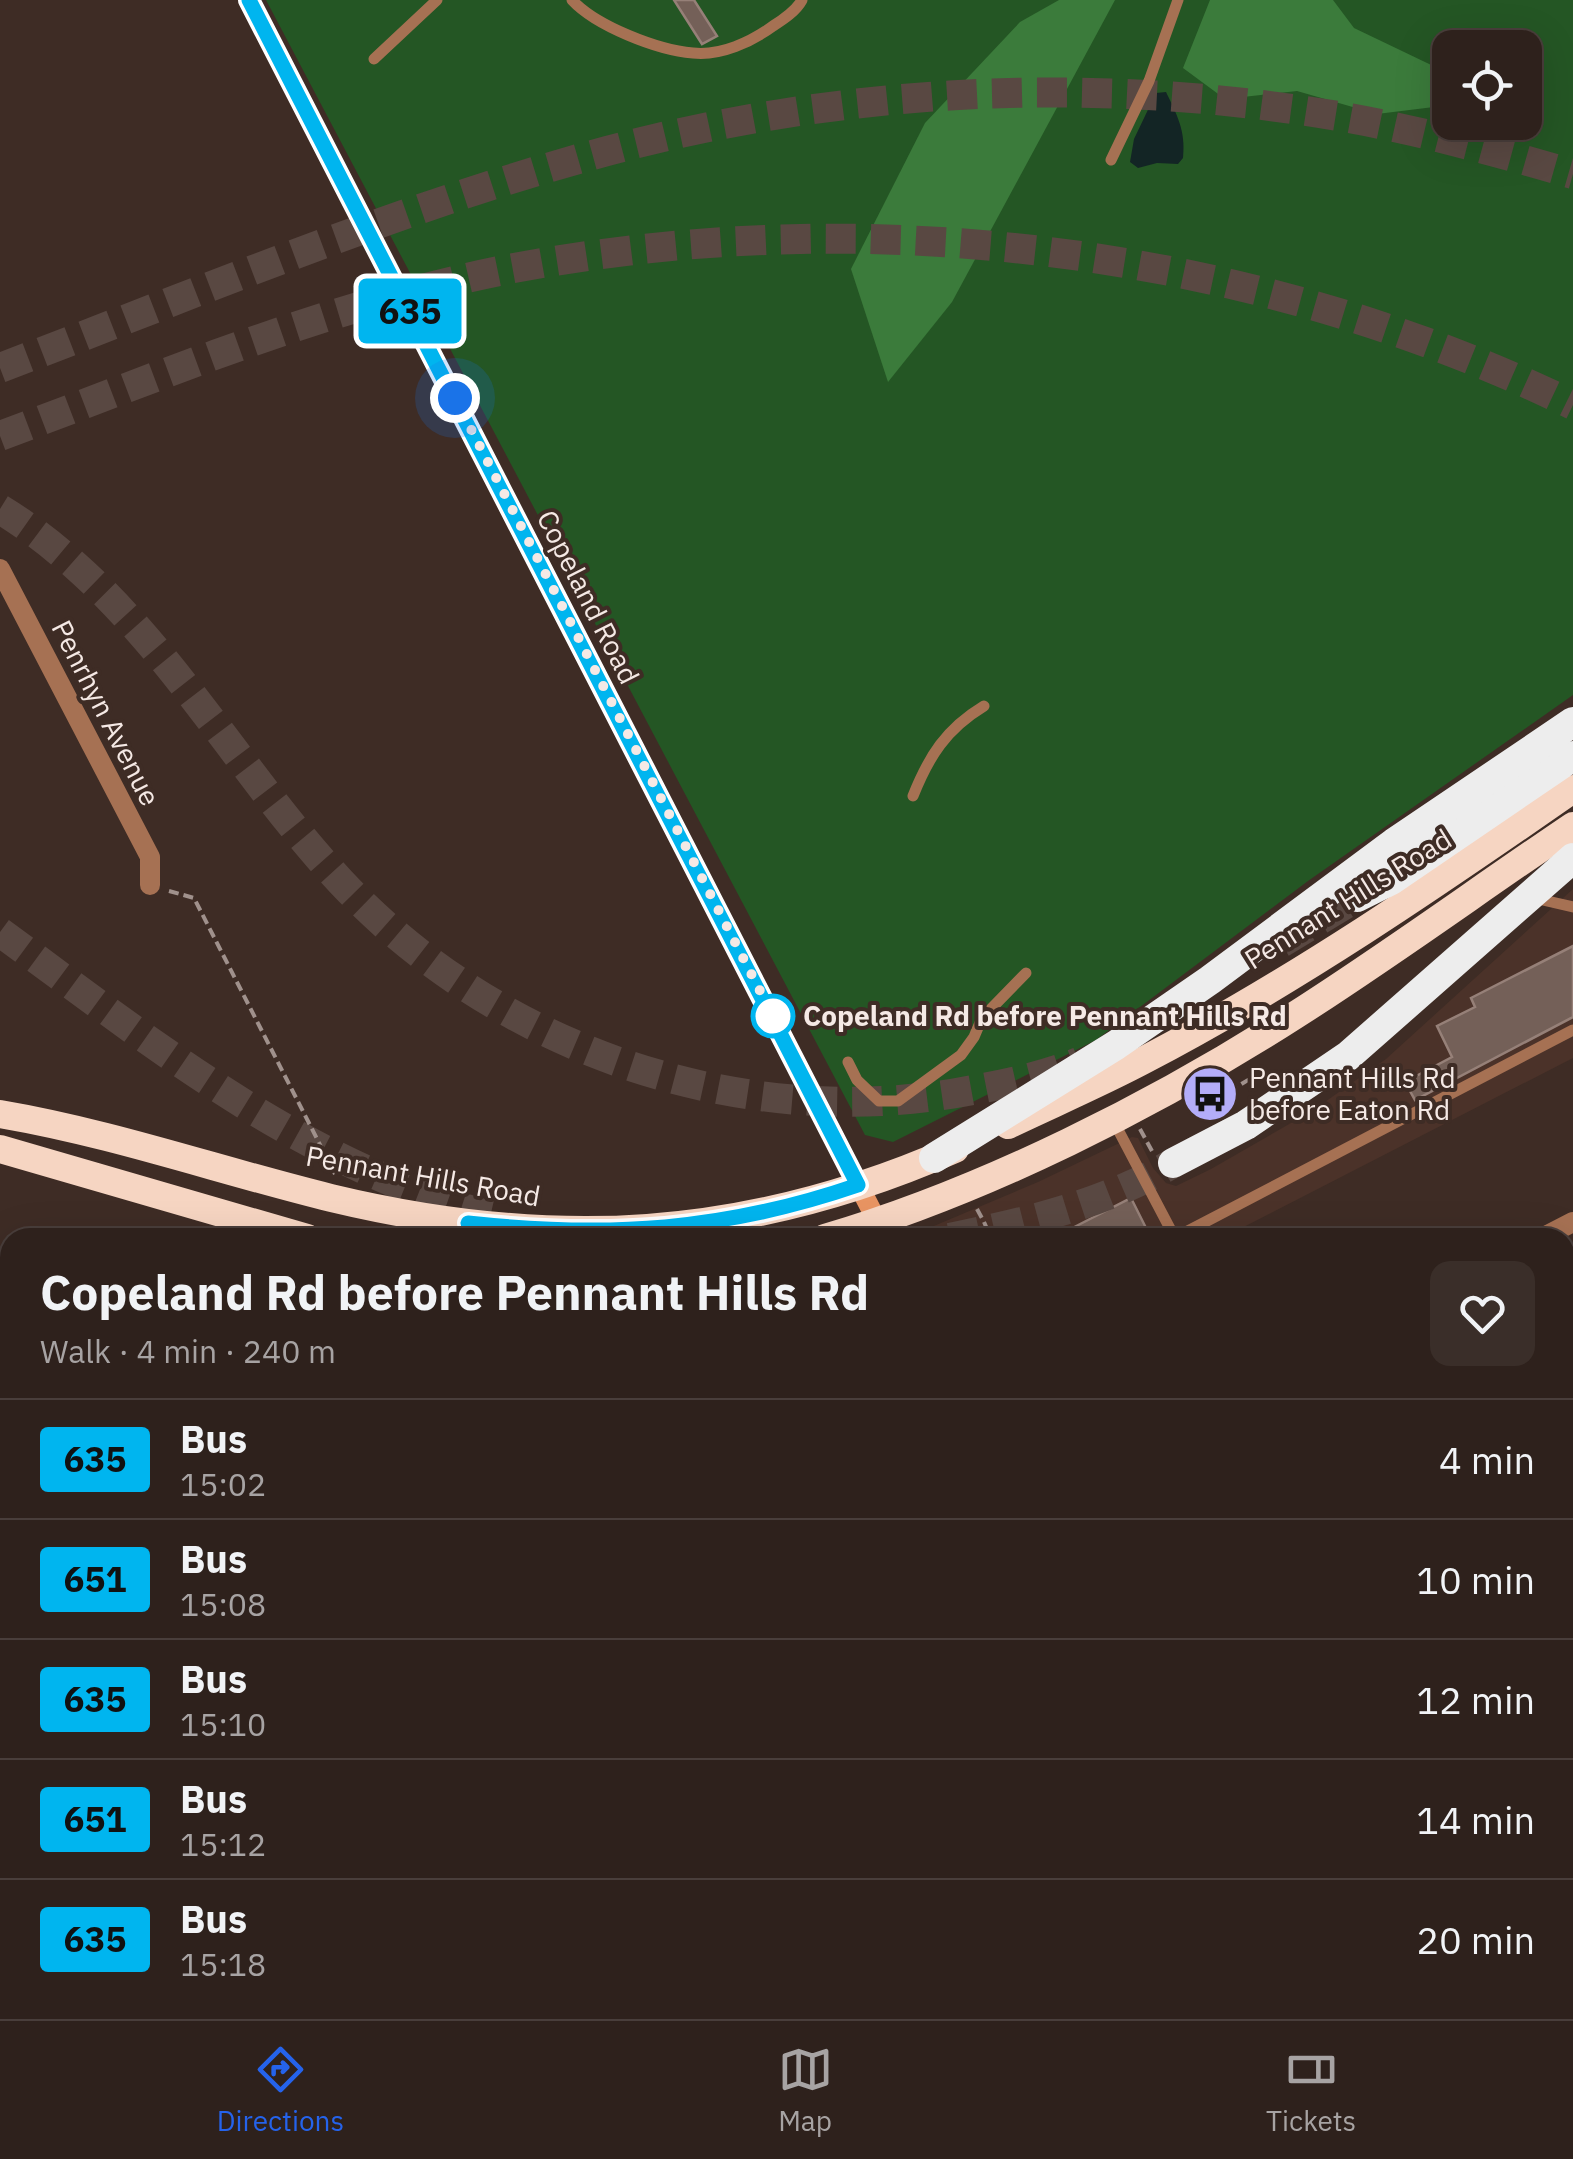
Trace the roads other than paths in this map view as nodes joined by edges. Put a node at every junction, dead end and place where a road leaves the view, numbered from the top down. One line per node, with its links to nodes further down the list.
1 (249, 0): 28 (main road, Copeland Road)
2 (436, 0): 6 (lane)
3 (572, 0): 4 (lane)
4 (802, 0)
5 (1178, 0): 7 (lane)
6 (374, 59)
7 (1111, 160)
8 (0, 569): 16 (street, Penrhyn Avenue)
9 (984, 706): 13 (lane)
10 (1573, 722): 26 (highway)
11 (1573, 756): 17 (highway)
12 (1573, 789): 26 (highway, Pennant Hills Road)
13 (913, 796)
14 (1573, 826): 24 (highway)
15 (1573, 858): 18 (highway)
16 (150, 885)
17 (1357, 897)
18 (1521, 902): 19 (lane); 27 (highway)
19 (1573, 907)
20 (1026, 973): 22 (lane)
21 (1573, 1030): 34 (lane)
22 (848, 1062)
23 (0, 1114): 30 (highway, Pennant Hills Road)
24 (1112, 1118): 32 (highway); 33 (lane)
25 (0, 1149): 29 (highway)
26 (934, 1158): 28 (highway, Pennant Hills Road)
27 (1173, 1163)
28 (858, 1185): 31 (highway, Pennant Hills Road); 32 (main road, Copeland Road)
29 (273, 1228)
30 (467, 1228)
31 (657, 1228)
32 (880, 1228)
33 (1170, 1228)
34 (1194, 1228)

